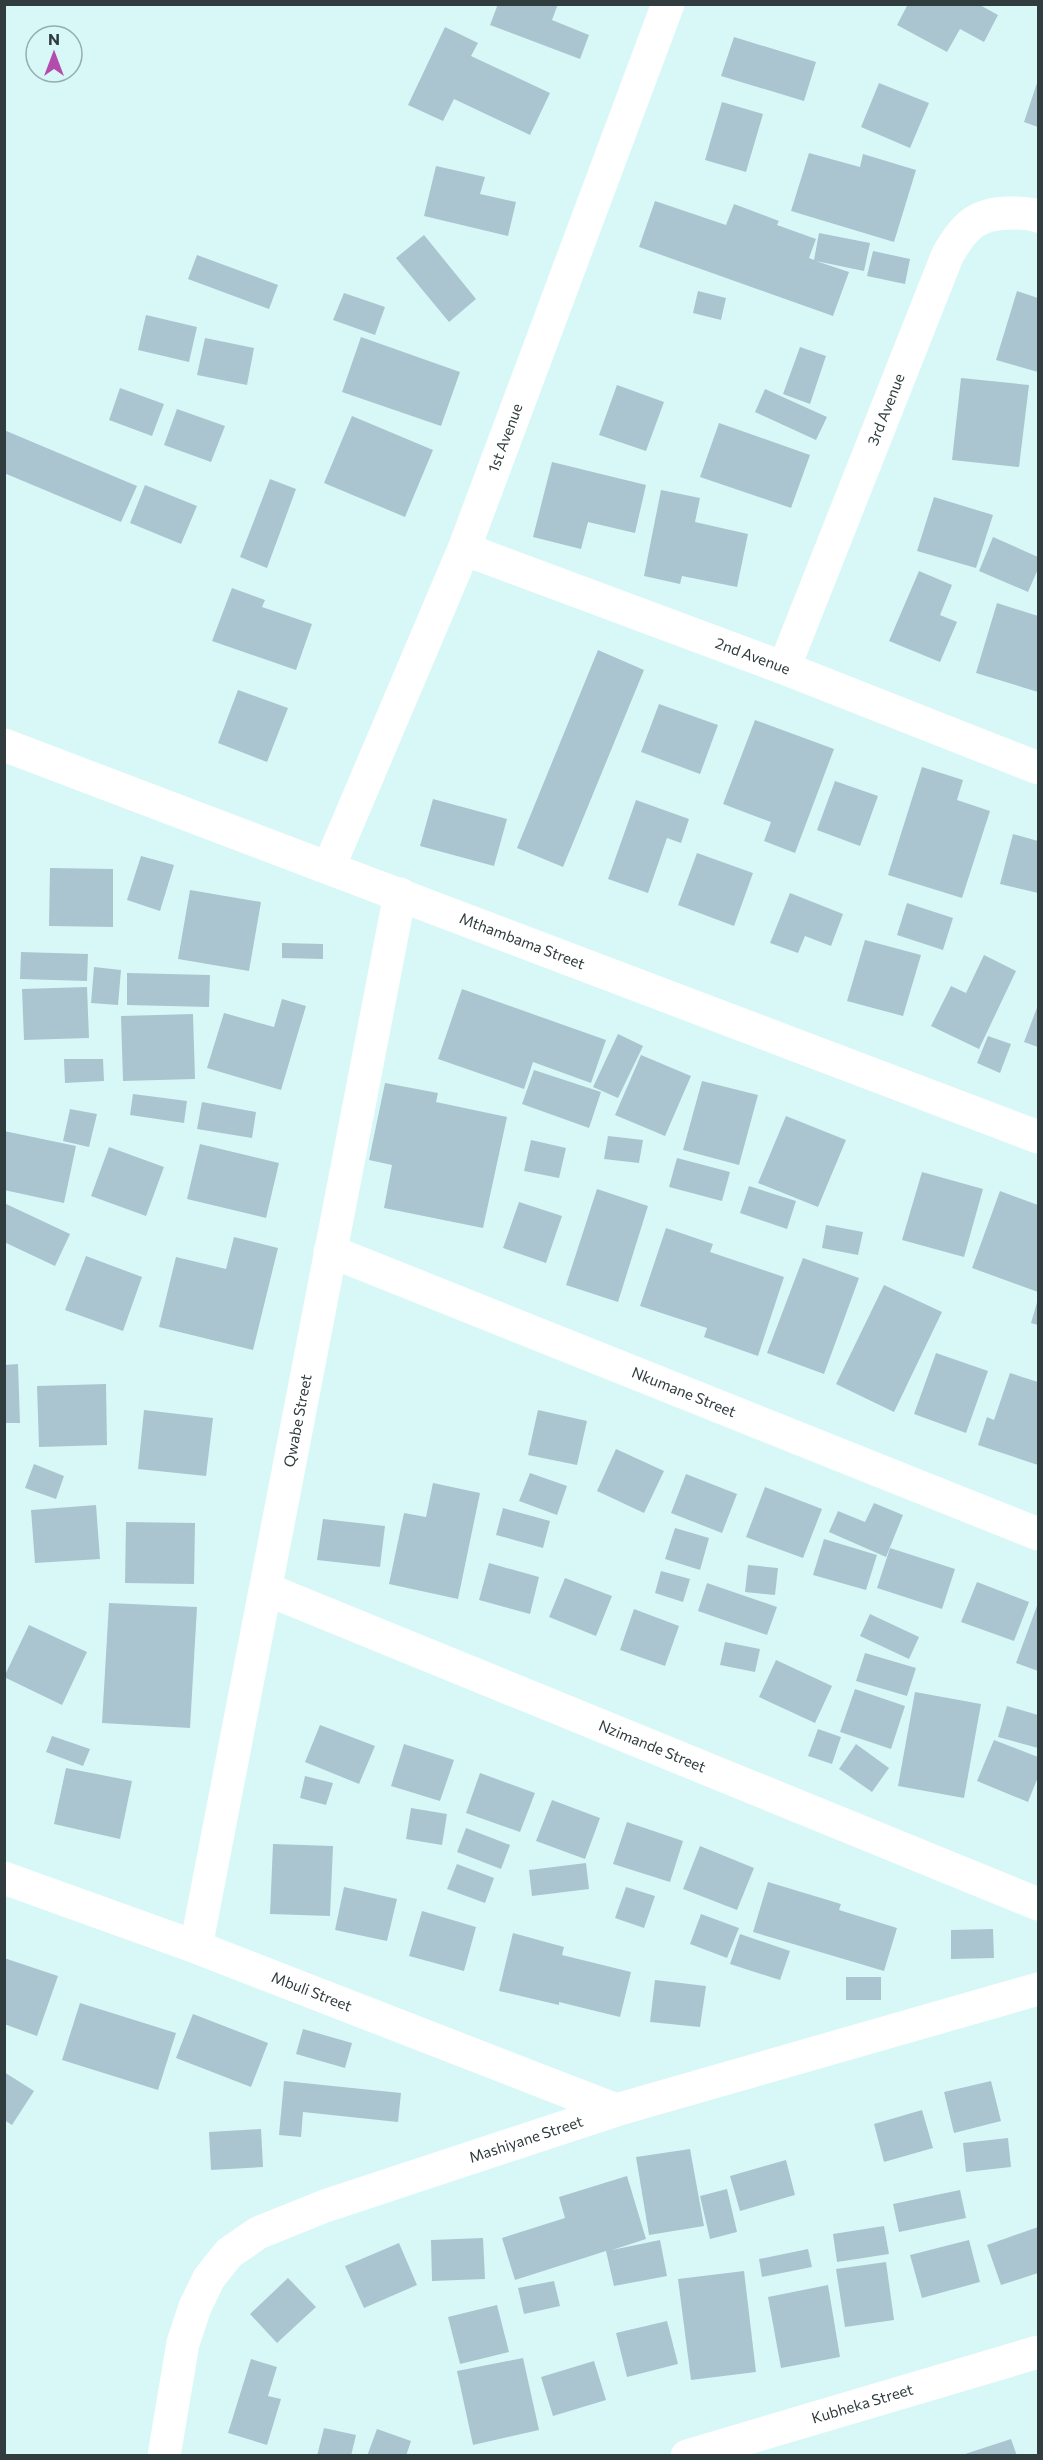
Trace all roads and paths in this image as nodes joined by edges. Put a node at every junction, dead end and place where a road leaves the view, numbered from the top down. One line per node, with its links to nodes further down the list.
1 (668, 4): 3 (street, 1st Avenue)
2 (1038, 216): 4 (street, 3rd Avenue)
3 (464, 549): 4 (street, 2nd Avenue); 7 (street, 1st Avenue)
4 (784, 668): 6 (street, 2nd Avenue)
5 (4, 745): 7 (street, Mthambama Street)
6 (1038, 768)
7 (329, 867): 8 (street, Mthambama Street)
8 (400, 894): 9 (street, Mthambama Street); 10 (street, Qwabe Street)
9 (1038, 1137)
10 (330, 1251): 11 (street, Nkumane Street); 12 (street, Qwabe Street)
11 (1038, 1534)
12 (266, 1589): 14 (street, Nzimande Street); 15 (street, Qwabe Street)
13 (4, 1878): 15 (street, Mbuli Street)
14 (1038, 1904)
15 (196, 1947): 17 (street, Mbuli Street)
16 (1038, 1989): 17 (street, Mashiyane Street)
17 (616, 2110): 19 (street, Mashiyane Street)
18 (1038, 2352): 20 (street, Kubheka Street)
19 (164, 2456)
20 (687, 2456)

